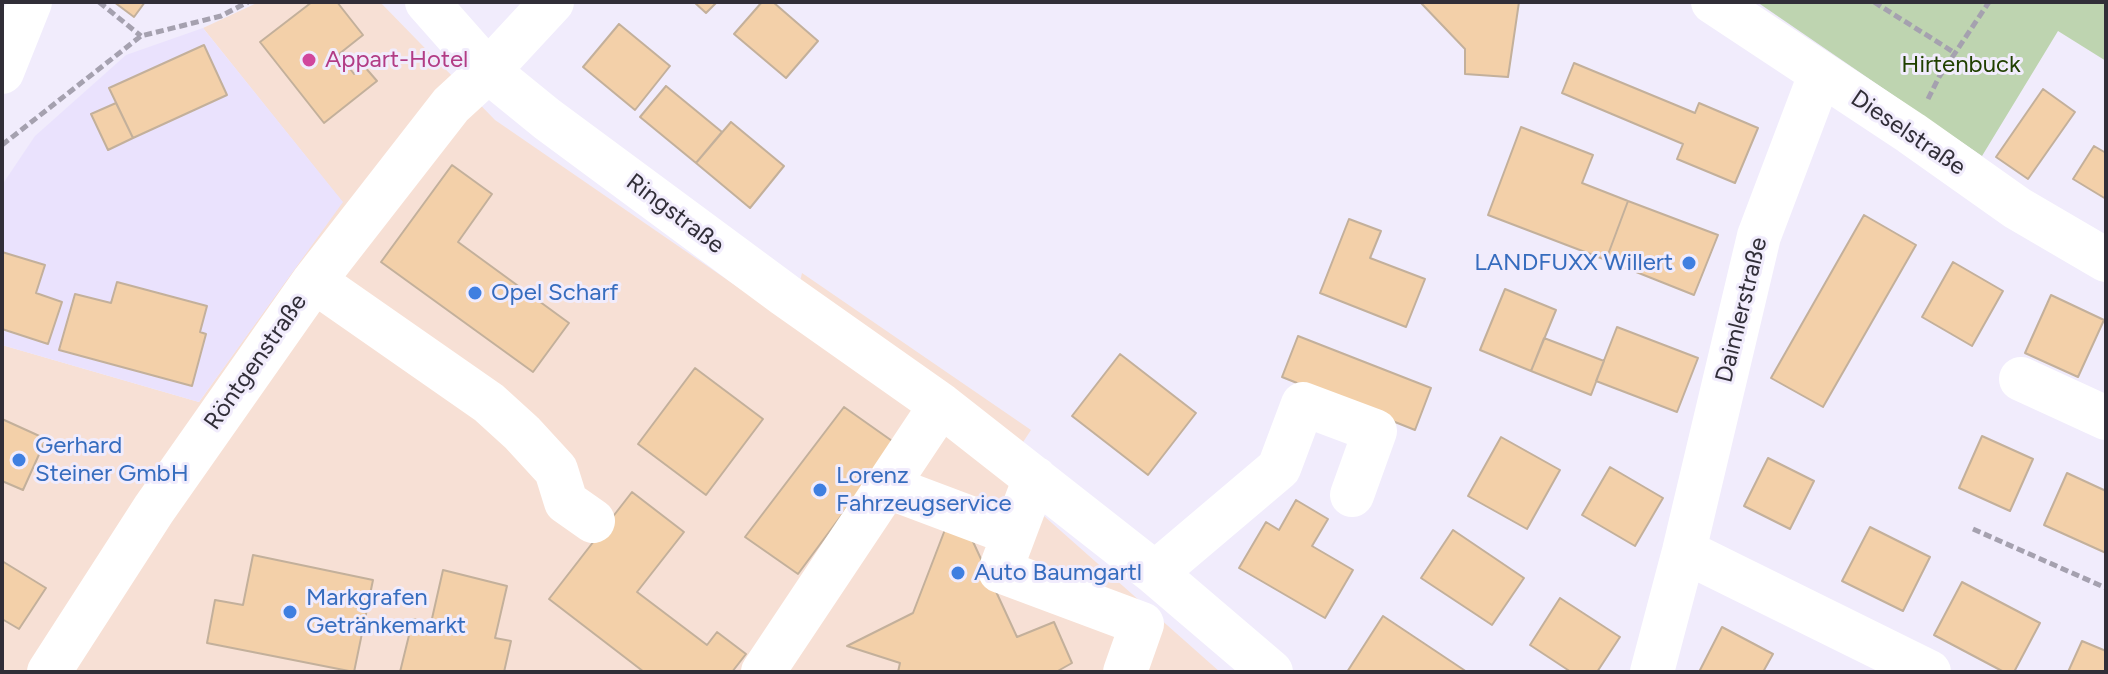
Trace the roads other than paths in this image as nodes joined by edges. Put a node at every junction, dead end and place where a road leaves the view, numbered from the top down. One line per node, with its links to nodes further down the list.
1 (30, 2): 6 (street)
2 (427, 2): 5 (street, Ringstraße)
3 (552, 2): 5 (street, Röntgenstraße)
4 (1713, 2): 7 (street, Dieselstraße)
5 (488, 71): 9 (street, Röntgenstraße); 11 (street, Ringstraße)
6 (2, 72)
7 (1820, 75): 8 (street, Dieselstraße); 18 (street, Daimlerstraße)
8 (2106, 260)
9 (314, 281): 16 (street); 20 (street, Röntgenstraße)
10 (2021, 379): 12 (street)
11 (941, 405): 13 (street, Ringstraße); 14 (street)
12 (2106, 418)
13 (1035, 478): 17 (street); 19 (street, Ringstraße)
14 (888, 487): 17 (street); 21 (street)
15 (1352, 495): 19 (street)
16 (593, 521)
17 (1013, 534): 22 (street)
18 (1684, 551): 24 (street, Daimlerstraße); 25 (street)
19 (1155, 573): 23 (street, Ringstraße)
20 (49, 672)
21 (763, 672)
22 (1125, 672)
23 (1271, 672)
24 (1652, 672)
25 (1929, 672)

